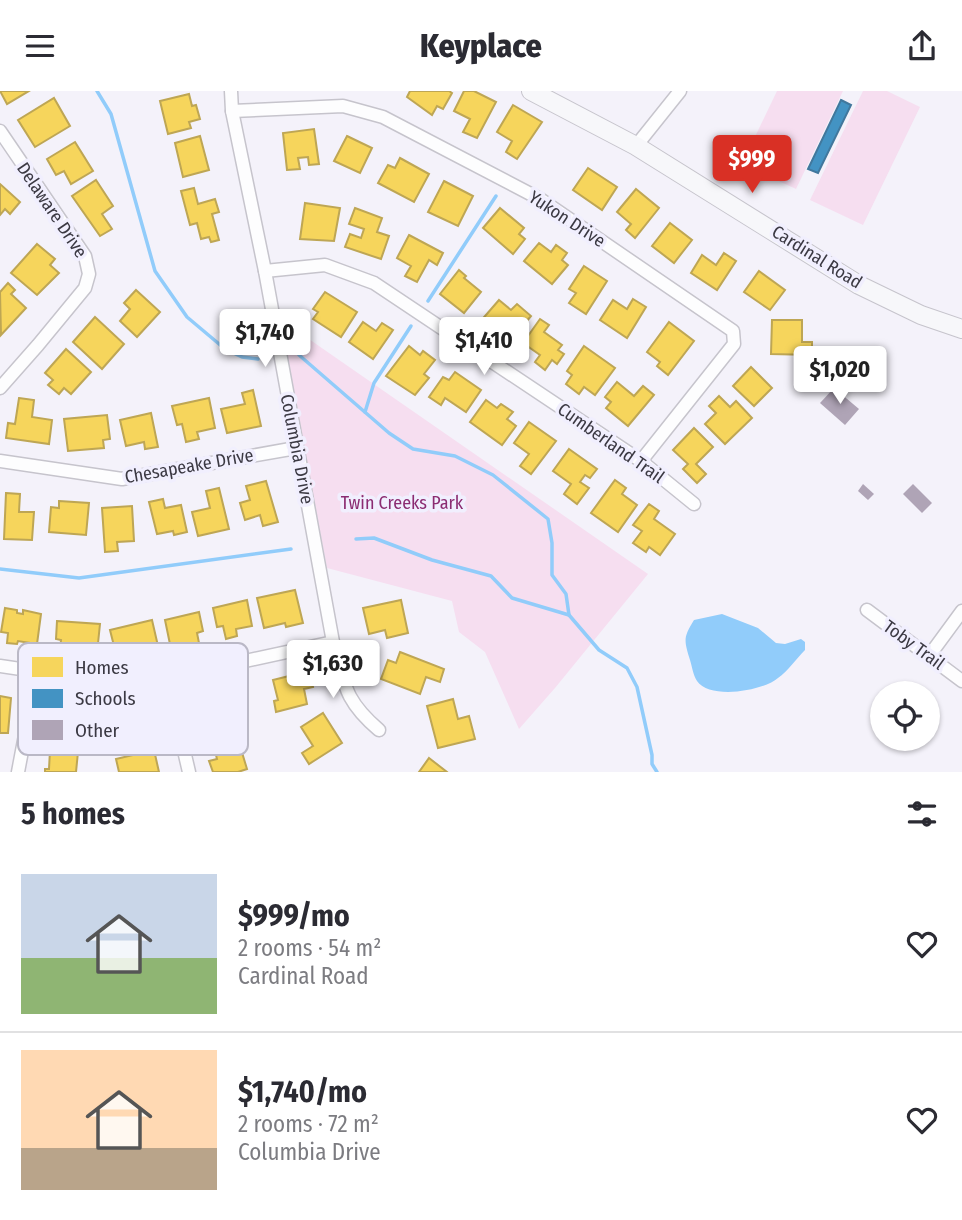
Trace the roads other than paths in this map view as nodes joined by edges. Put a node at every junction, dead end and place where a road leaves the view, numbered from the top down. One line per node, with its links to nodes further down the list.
1 (231, 91): 4 (street, Columbia Drive)
2 (531, 91): 6 (street, Cardinal Road)
3 (680, 91): 6 (street)
4 (232, 111): 7 (street, Columbia Drive); 12 (street, Yukon Drive)
5 (0, 131): 9 (street, Delaware Drive)
6 (636, 146): 8 (street, Cardinal Road)
7 (265, 271): 10 (street, Columbia Drive); 12 (street, Cumberland Trail)
8 (962, 329)
9 (0, 387)
10 (296, 448): 11 (street, Chesapeake Drive); 16 (street, Columbia Drive)
11 (0, 461)
12 (641, 461): 13 (street, Cumberland Trail)
13 (694, 505)
14 (867, 610): 17 (street, Toby Trail)
15 (962, 611): 17 (street)
16 (334, 642): 18 (street); 22 (street, Columbia Drive)
17 (929, 656): 21 (street, Toby Trail)
18 (248, 660)
19 (0, 666): 20 (street)
20 (18, 668)
21 (962, 681)
22 (379, 730)
23 (185, 755): 24 (street)
24 (189, 772)

